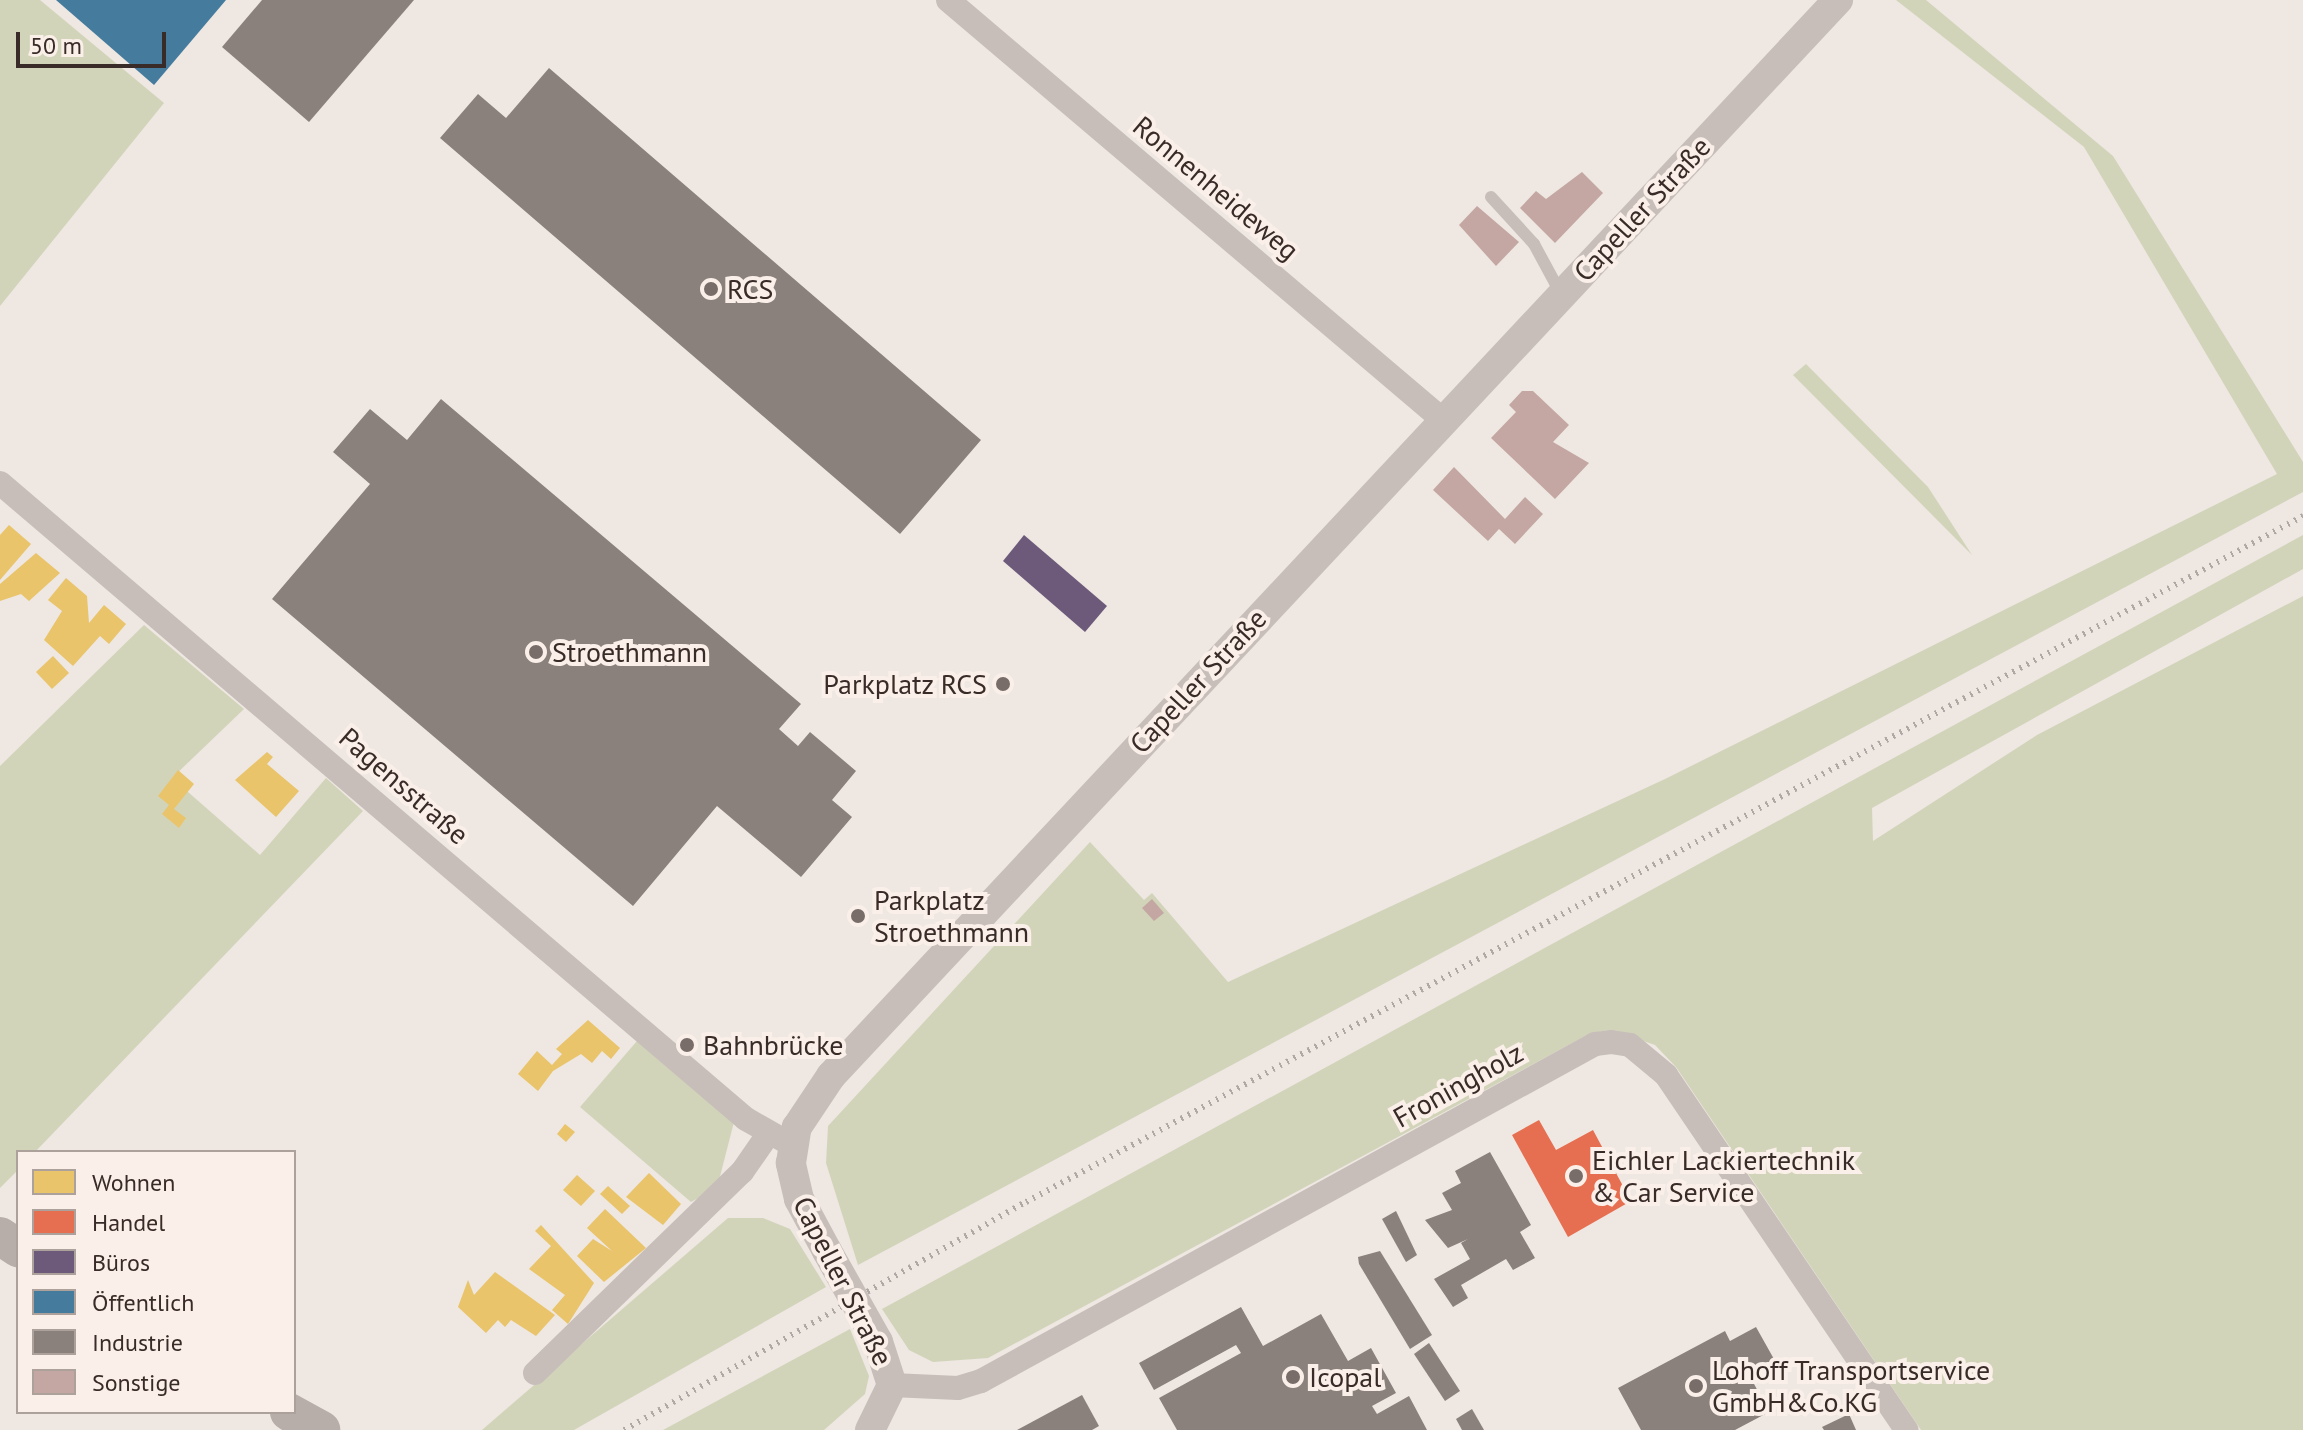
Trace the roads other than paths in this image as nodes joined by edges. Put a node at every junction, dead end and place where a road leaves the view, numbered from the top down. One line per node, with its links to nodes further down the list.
1 (948, 0): 5 (street, Ronnenheideweg)
2 (1838, 0): 4 (street, Capeller Straße)
3 (1491, 197): 4 (lane)
4 (1562, 295): 5 (street, Capeller Straße)
5 (1444, 421): 7 (street, Capeller Straße)
6 (0, 483): 7 (street, Pagensstraße)
7 (781, 1139): 8 (street); 9 (street, Capeller Straße, bridge)
8 (535, 1373)
9 (892, 1385): 12 (street, Capeller Straße); 13 (street, Froningholz)
10 (293, 1414): 11 (main road)
11 (321, 1430)
12 (870, 1430)
13 (1906, 1430)

